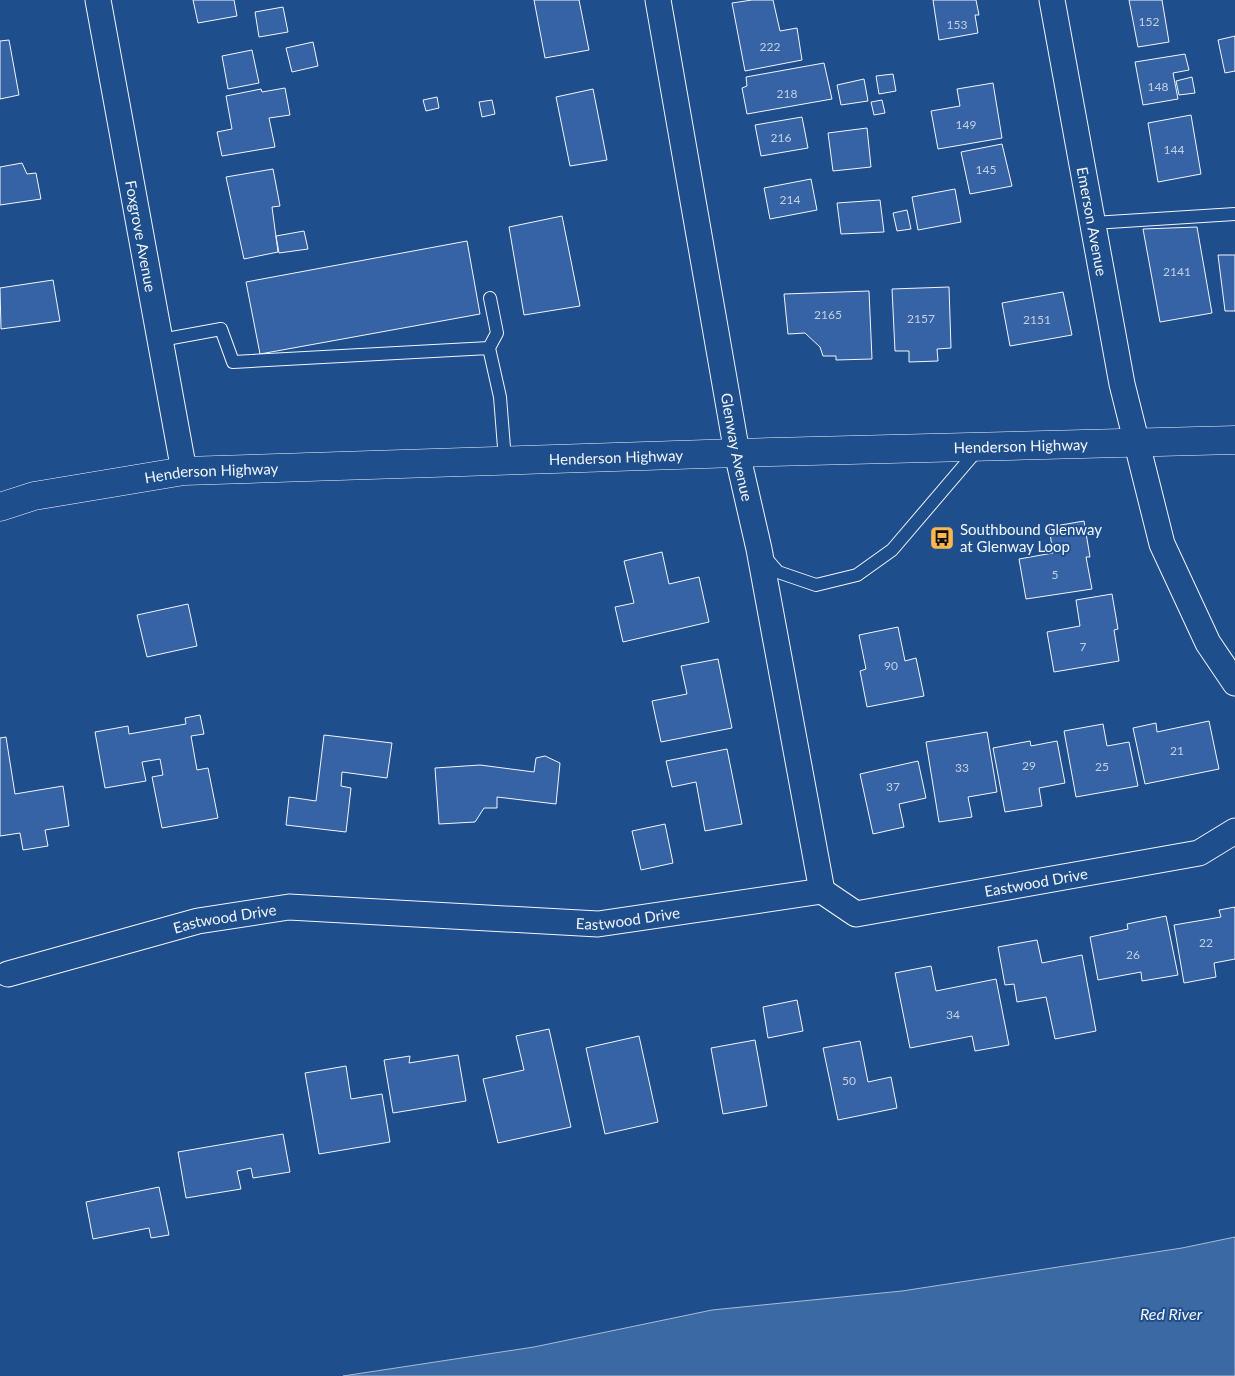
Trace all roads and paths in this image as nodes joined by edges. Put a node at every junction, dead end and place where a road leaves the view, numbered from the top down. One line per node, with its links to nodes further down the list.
1 (98, 0): 7 (street, Foxgrove Avenue)
2 (658, 0): 12 (street, Glenway Avenue)
3 (1052, 0): 5 (street, Emerson Avenue)
4 (1235, 214): 5 (lane)
5 (1093, 223): 10 (street, Emerson Avenue)
6 (490, 298): 8 (lane)
7 (161, 340): 8 (lane); 14 (street, Foxgrove Avenue)
8 (489, 348): 13 (lane)
9 (1235, 440): 10 (main road, Henderson Highway)
10 (1137, 442): 11 (main road, Henderson Highway); 17 (street)
11 (979, 448): 12 (main road, Henderson Highway); 16 (lane)
12 (737, 453): 13 (main road, Henderson Highway); 16 (street, Glenway Avenue)
13 (505, 460): 14 (main road, Henderson Highway)
14 (184, 471): 15 (main road, Henderson Highway)
15 (0, 507)
16 (759, 549): 19 (street, Glenway Avenue)
17 (1235, 683)
18 (1235, 831): 19 (street, Eastwood Drive)
19 (822, 891): 20 (street, Eastwood Drive)
20 (8, 974)

